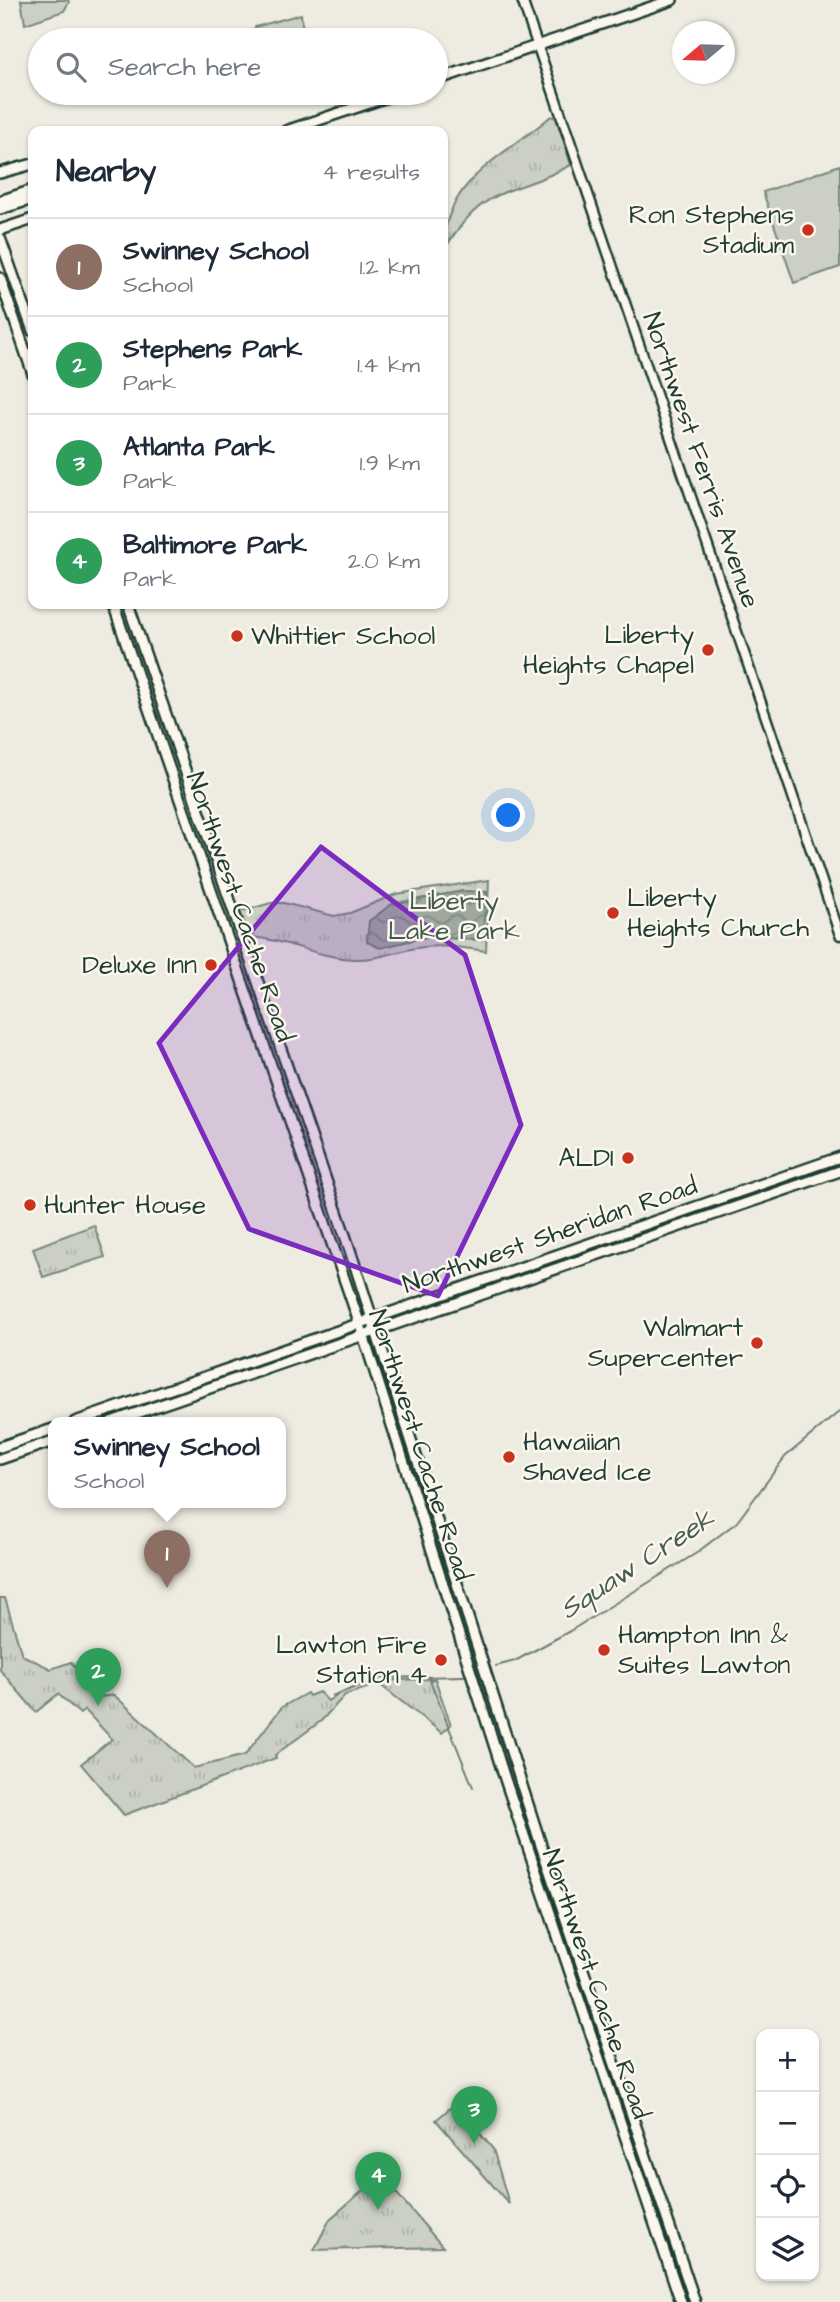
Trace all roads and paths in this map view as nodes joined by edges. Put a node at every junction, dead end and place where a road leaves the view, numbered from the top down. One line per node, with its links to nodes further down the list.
1 (522, 0): 3 (main road, Northwest Ferris Avenue)
2 (672, 0): 3 (main road)
3 (538, 46): 4 (main road); 21 (main road, Northwest Ferris Avenue)
4 (448, 76)
5 (363, 105): 6 (main road)
6 (301, 126)
7 (28, 165): 8 (main road)
8 (0, 173)
9 (28, 192): 10 (main road)
10 (0, 201)
11 (28, 201): 12 (main road)
12 (0, 209)
13 (28, 221): 14 (main road)
14 (0, 230)
15 (0, 238): 17 (main road)
16 (0, 278): 18 (main road)
17 (28, 317)
18 (28, 359)
19 (115, 609): 29 (main road, Northwest Cache Road)
20 (130, 609): 28 (main road, Northwest Cache Road)
21 (840, 934)
22 (840, 1157): 24 (main road, Northwest Sheridan Road)
23 (840, 1171): 26 (main road, Northwest Sheridan Road)
24 (778, 1178): 25 (main road, Northwest Sheridan Road); 26 (main road)
25 (743, 1191): 27 (main road); 28 (main road, Northwest Sheridan Road)
26 (746, 1204): 27 (main road, Northwest Sheridan Road)
27 (686, 1224): 30 (main road, Northwest Sheridan Road)
28 (372, 1318): 29 (main road, Northwest Sheridan Road); 30 (main road, Northwest Cache Road)
29 (359, 1322): 31 (main road, Northwest Cache Road); 32 (main road, Northwest Sheridan Road)
30 (377, 1331): 31 (main road, Northwest Sheridan Road); 39 (main road, Northwest Cache Road)
31 (363, 1335): 33 (main road, Northwest Sheridan Road); 38 (main road, Northwest Cache Road)
32 (89, 1417)
33 (125, 1417)
34 (48, 1431): 36 (main road)
35 (48, 1443): 37 (main road)
36 (0, 1447)
37 (0, 1460)
38 (681, 2302)
39 (695, 2302)

